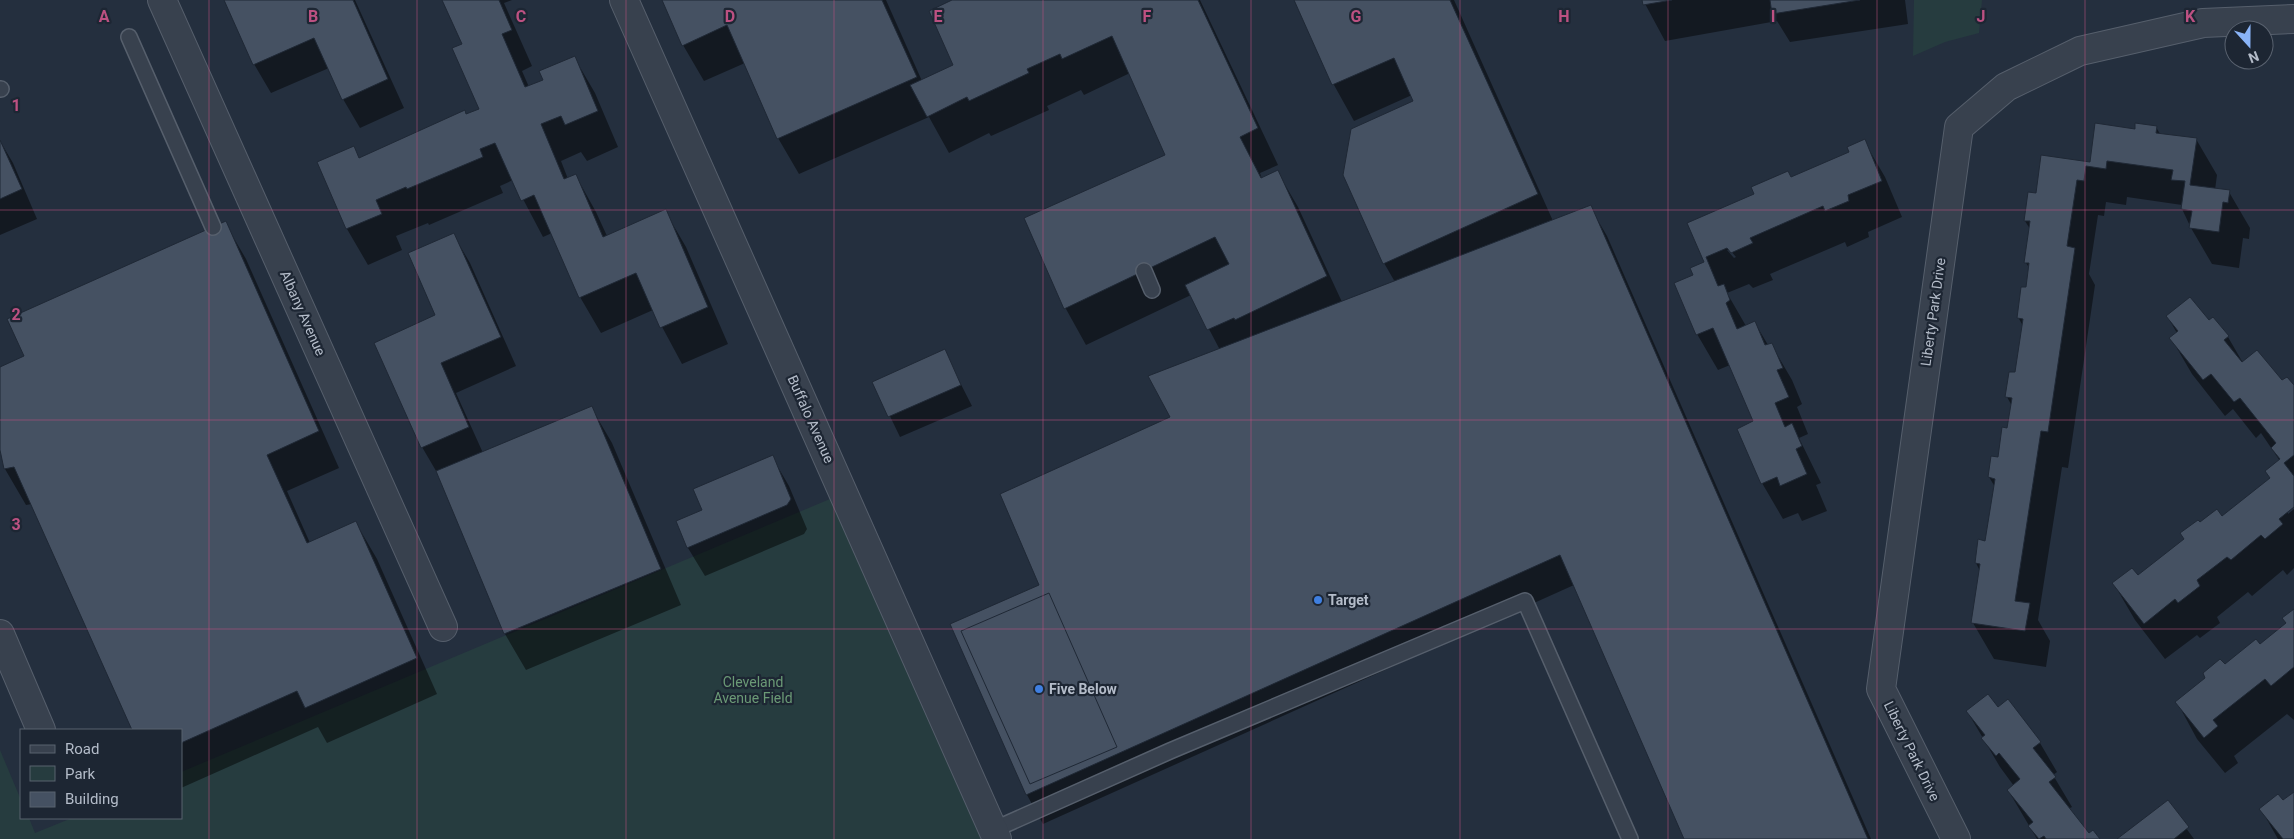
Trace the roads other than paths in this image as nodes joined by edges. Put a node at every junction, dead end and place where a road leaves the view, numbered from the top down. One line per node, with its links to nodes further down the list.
1 (162, 0): 8 (street, Albany Avenue)
2 (624, 0): 11 (street, Buffalo Avenue)
3 (2294, 19): 13 (street, Liberty Park Drive)
4 (129, 37): 5 (lane)
5 (212, 227)
6 (1144, 271): 7 (lane)
7 (1152, 290)
8 (444, 627)
9 (0, 634): 10 (street)
10 (41, 729)
11 (995, 834): 12 (lane)
12 (1630, 839)
13 (1956, 839)

